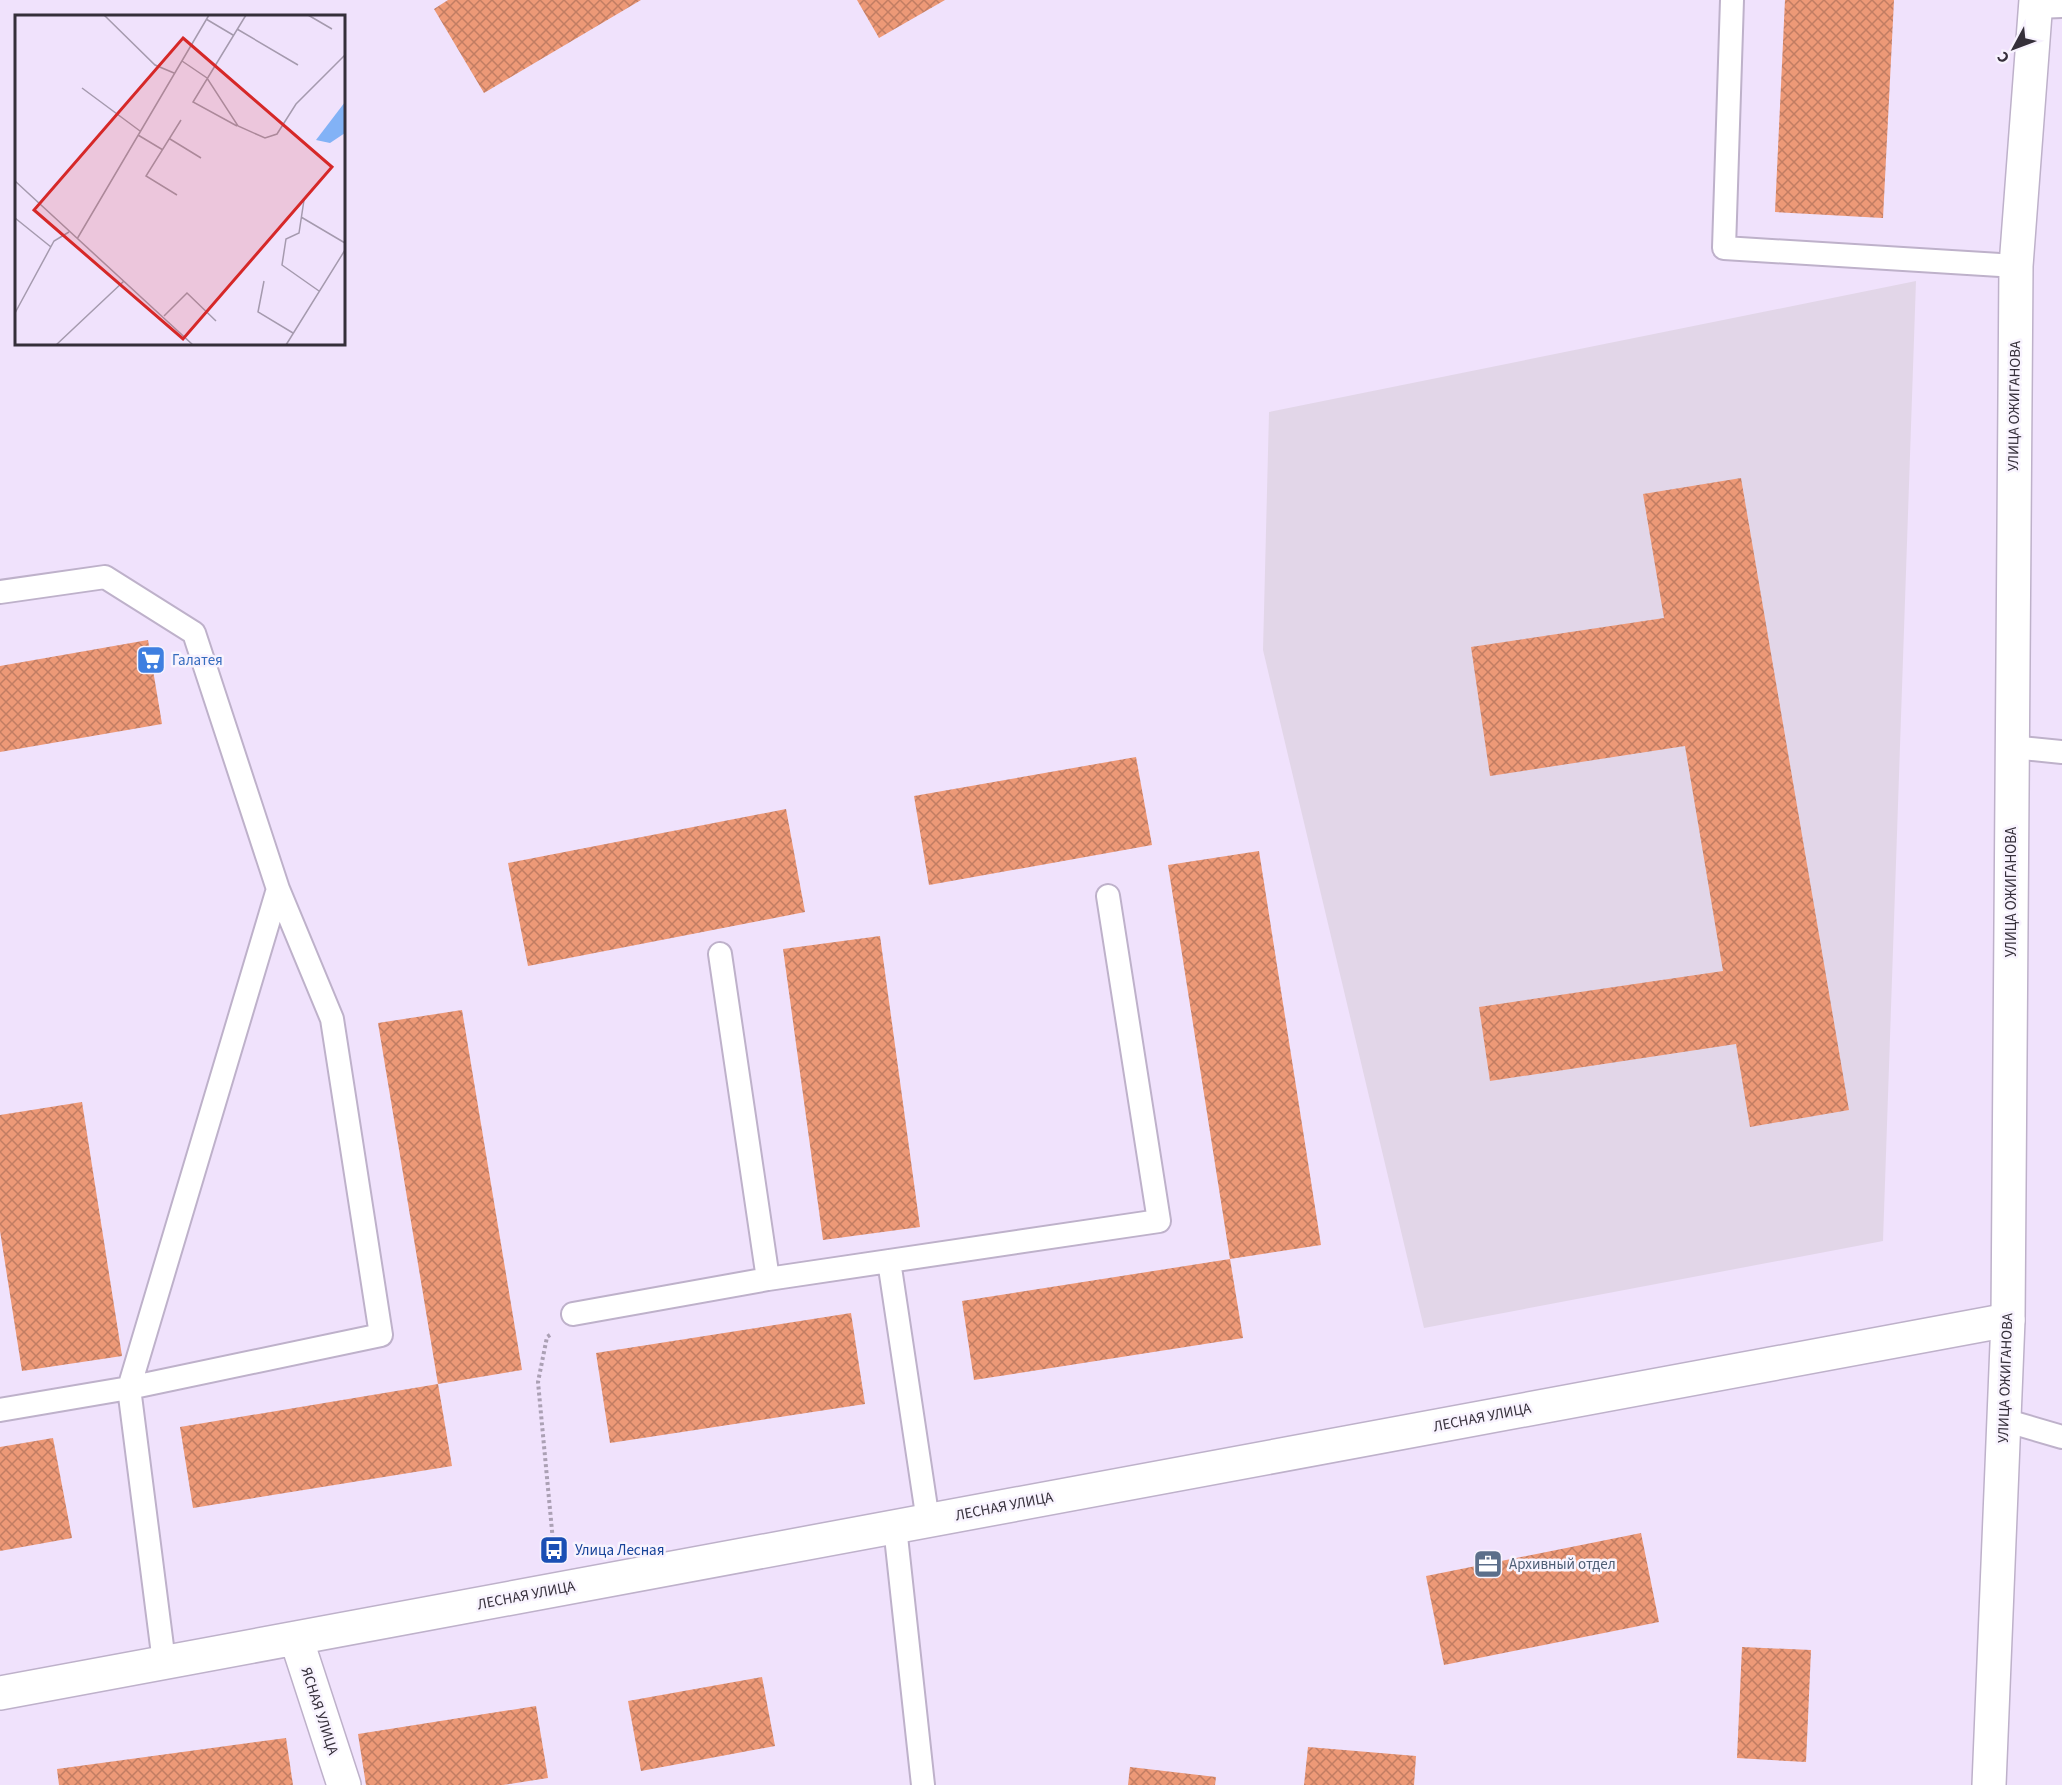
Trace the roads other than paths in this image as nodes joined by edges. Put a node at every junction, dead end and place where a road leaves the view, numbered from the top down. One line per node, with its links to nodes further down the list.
1 (1732, 0): 3 (lane)
2 (2045, 4): 3 (street, УЛИЦА ОЖИГАНОВА)
3 (2016, 267): 5 (street, УЛИЦА ОЖИГАНОВА)
4 (0, 592): 7 (lane)
5 (2012, 747): 6 (lane); 13 (street, УЛИЦА ОЖИГАНОВА)
6 (2062, 752)
7 (278, 889): 14 (lane); 14 (lane)
8 (1108, 896): 10 (lane)
9 (720, 954): 11 (lane)
10 (889, 1261): 11 (lane); 18 (lane)
11 (768, 1279): 12 (lane)
12 (573, 1314)
13 (2008, 1320): 16 (street, УЛИЦА ОЖИГАНОВА); 18 (street, ЛЕСНАЯ УЛИЦА)
14 (129, 1388): 15 (lane); 21 (lane)
15 (0, 1410)
16 (2004, 1420): 17 (lane); 25 (street, УЛИЦА ОЖИГАНОВА)
17 (2062, 1437)
18 (928, 1521): 19 (street, ЛЕСНАЯ УЛИЦА)
19 (895, 1527): 20 (street, ЛЕСНАЯ УЛИЦА); 24 (lane)
20 (296, 1638): 21 (street, ЛЕСНАЯ УЛИЦА); 23 (street, ЯСНАЯ УЛИЦА)
21 (164, 1662): 22 (street, ЛЕСНАЯ УЛИЦА)
22 (0, 1693)
23 (344, 1785)
24 (923, 1785)
25 (1989, 1785)

